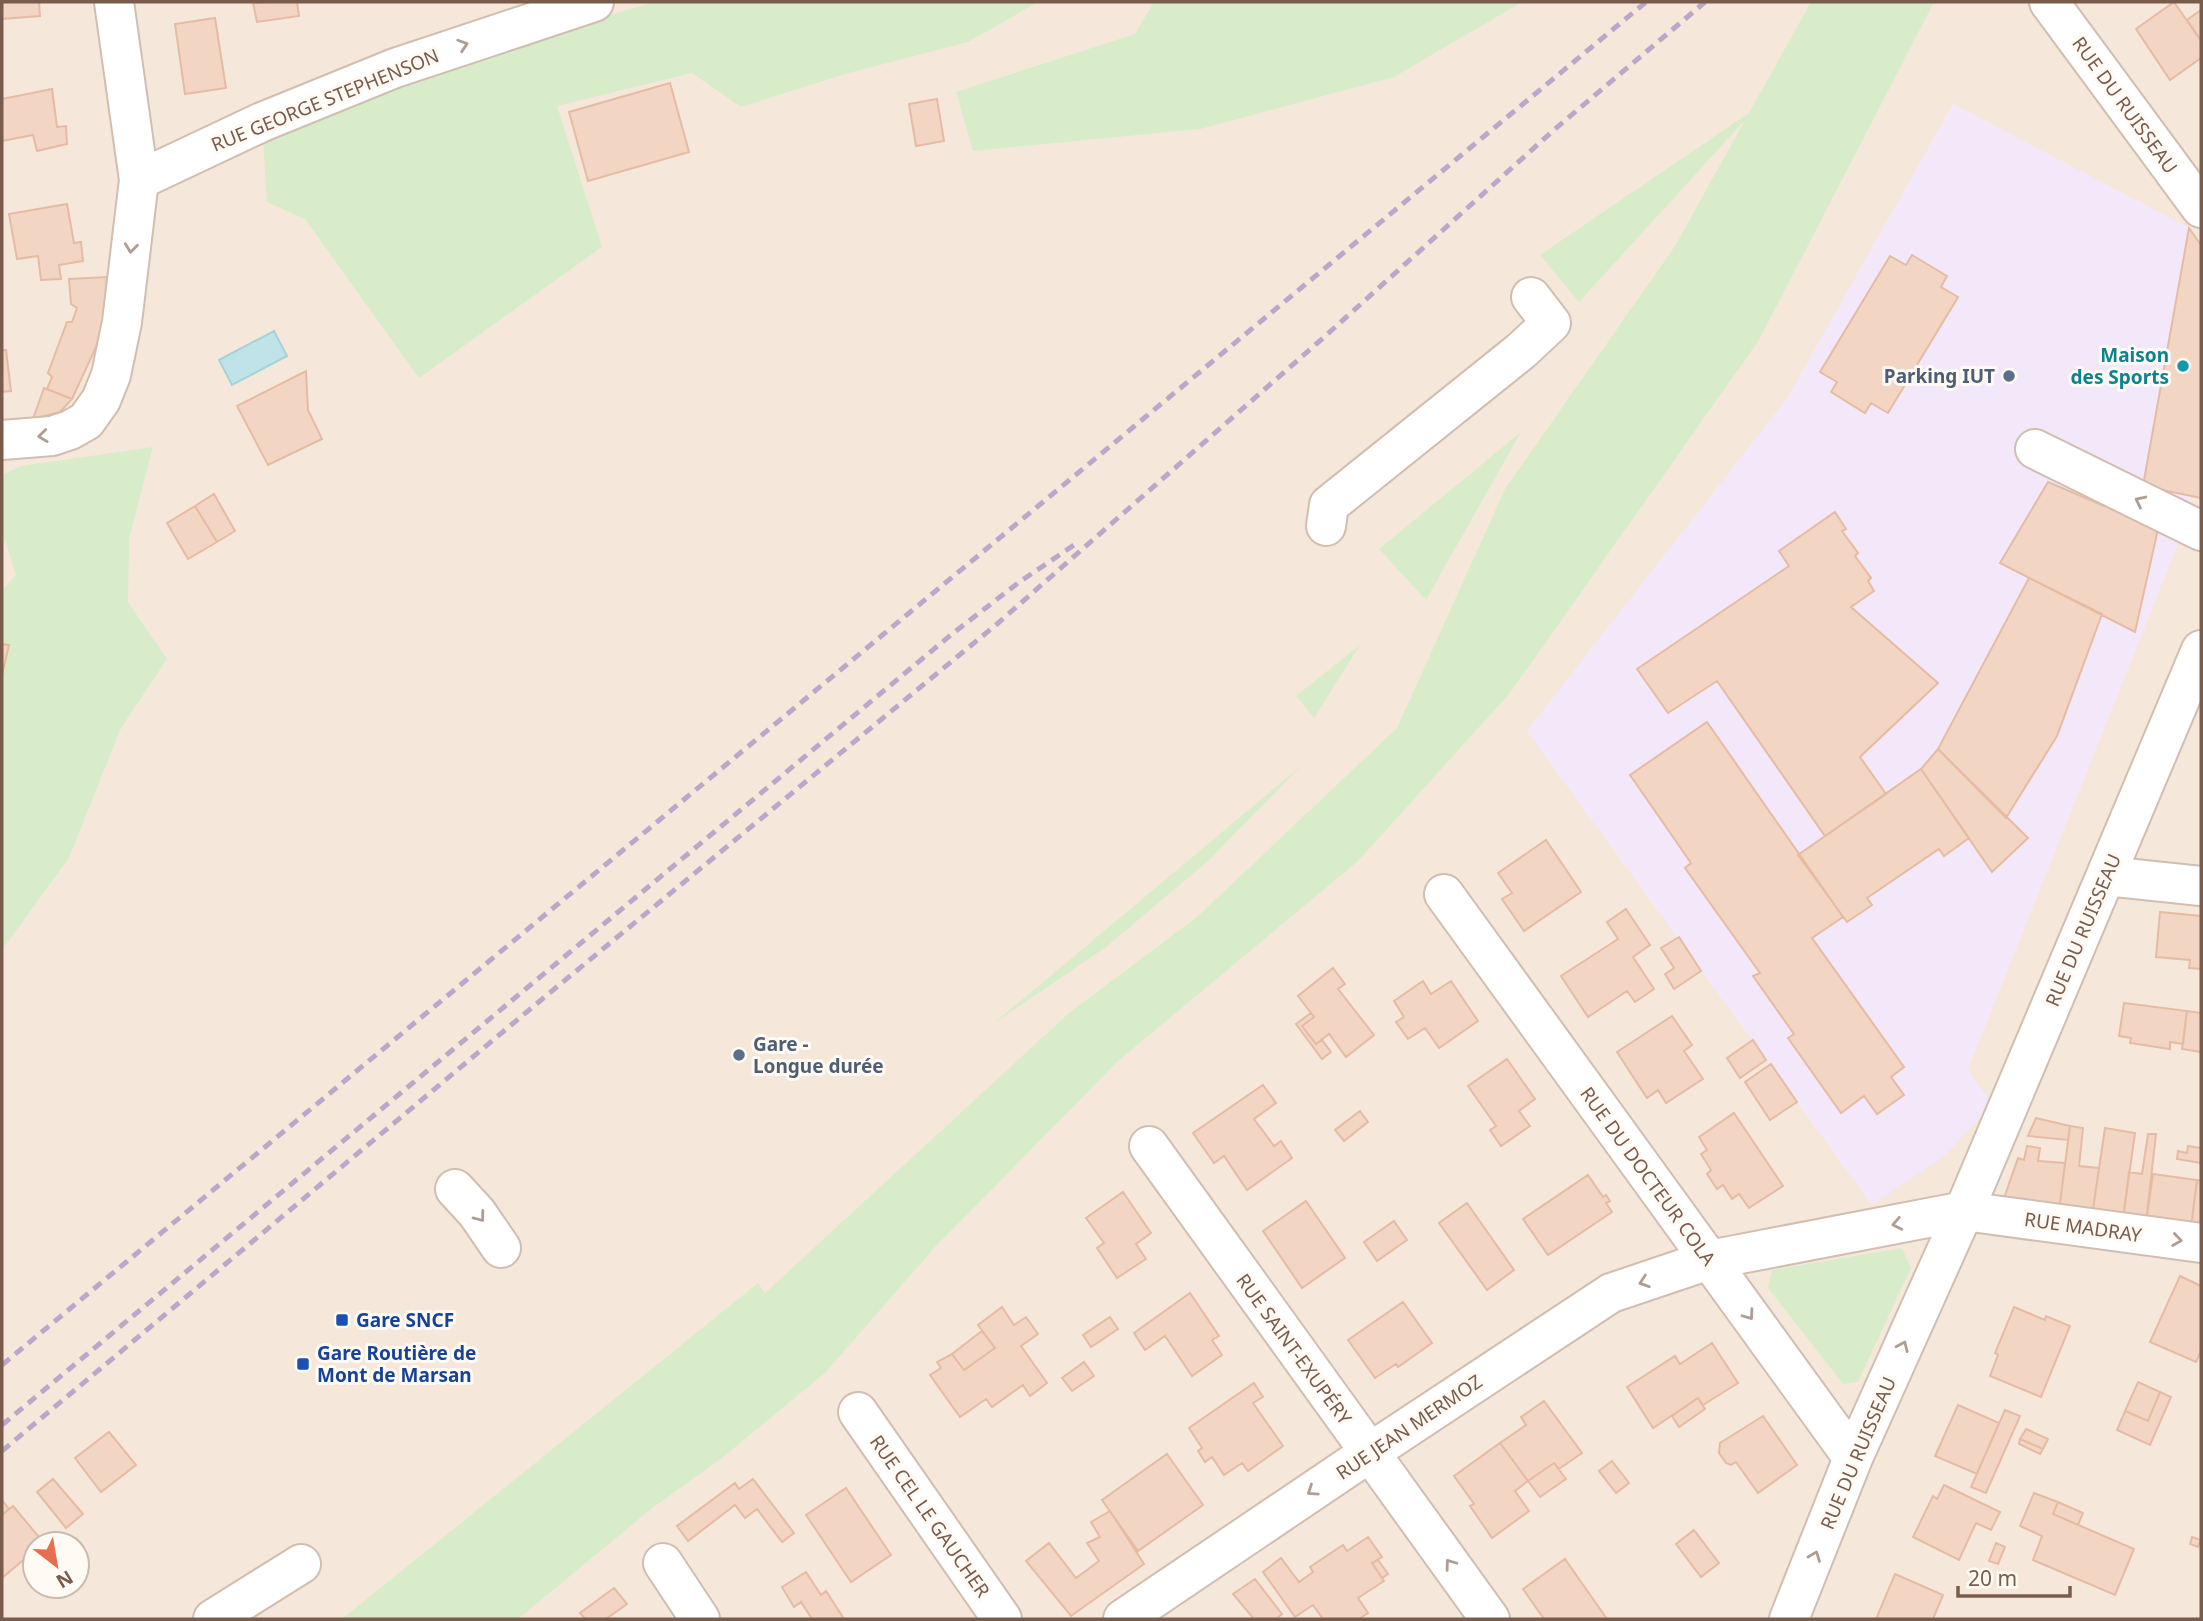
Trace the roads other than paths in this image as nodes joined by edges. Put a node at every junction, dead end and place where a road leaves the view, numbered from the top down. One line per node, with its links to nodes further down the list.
1 (114, 2): 4 (street)
2 (594, 2): 4 (street, RUE GEORGE STEPHENSON, one-way to 2)
3 (2049, 2): 5 (street, RUE DU RUISSEAU)
4 (139, 180): 7 (street, one-way to 7)
5 (2201, 208)
6 (1531, 297): 9 (street)
7 (2, 440)
8 (2035, 449): 10 (street, one-way to 8)
9 (1326, 526)
10 (2201, 530)
11 (2201, 650): 12 (street, RUE DU RUISSEAU)
12 (2106, 876): 13 (street); 17 (street, RUE DU RUISSEAU)
13 (2201, 886)
14 (1444, 894): 20 (street, RUE DU DOCTEUR COLA)
15 (1149, 1146): 22 (street, RUE SAINT-EXUPÉRY)
16 (455, 1189): 19 (street, one-way to 19)
17 (1964, 1211): 18 (street, RUE MADRAY, one-way to 18); 20 (street, one-way to 20); 23 (street, RUE DU RUISSEAU, one-way to 17)
18 (2201, 1243)
19 (501, 1248)
20 (1709, 1260): 22 (street, RUE JEAN MERMOZ, one-way to 22); 23 (street, RUE DU DOCTEUR COLA, one-way to 23)
21 (858, 1412): 28 (street, RUE CEL LE GAUCHER)
22 (1369, 1453): 29 (street, RUE JEAN MERMOZ, one-way to 29); 30 (street, RUE SAINT-EXUPÉRY, one-way to 22)
23 (1853, 1458): 31 (street, RUE DU RUISSEAU, one-way to 23)
24 (663, 1563): 27 (street)
25 (301, 1564): 26 (street)
26 (212, 1619)
27 (700, 1619)
28 (1002, 1619)
29 (1123, 1619)
30 (1490, 1619)
31 (1789, 1619)

